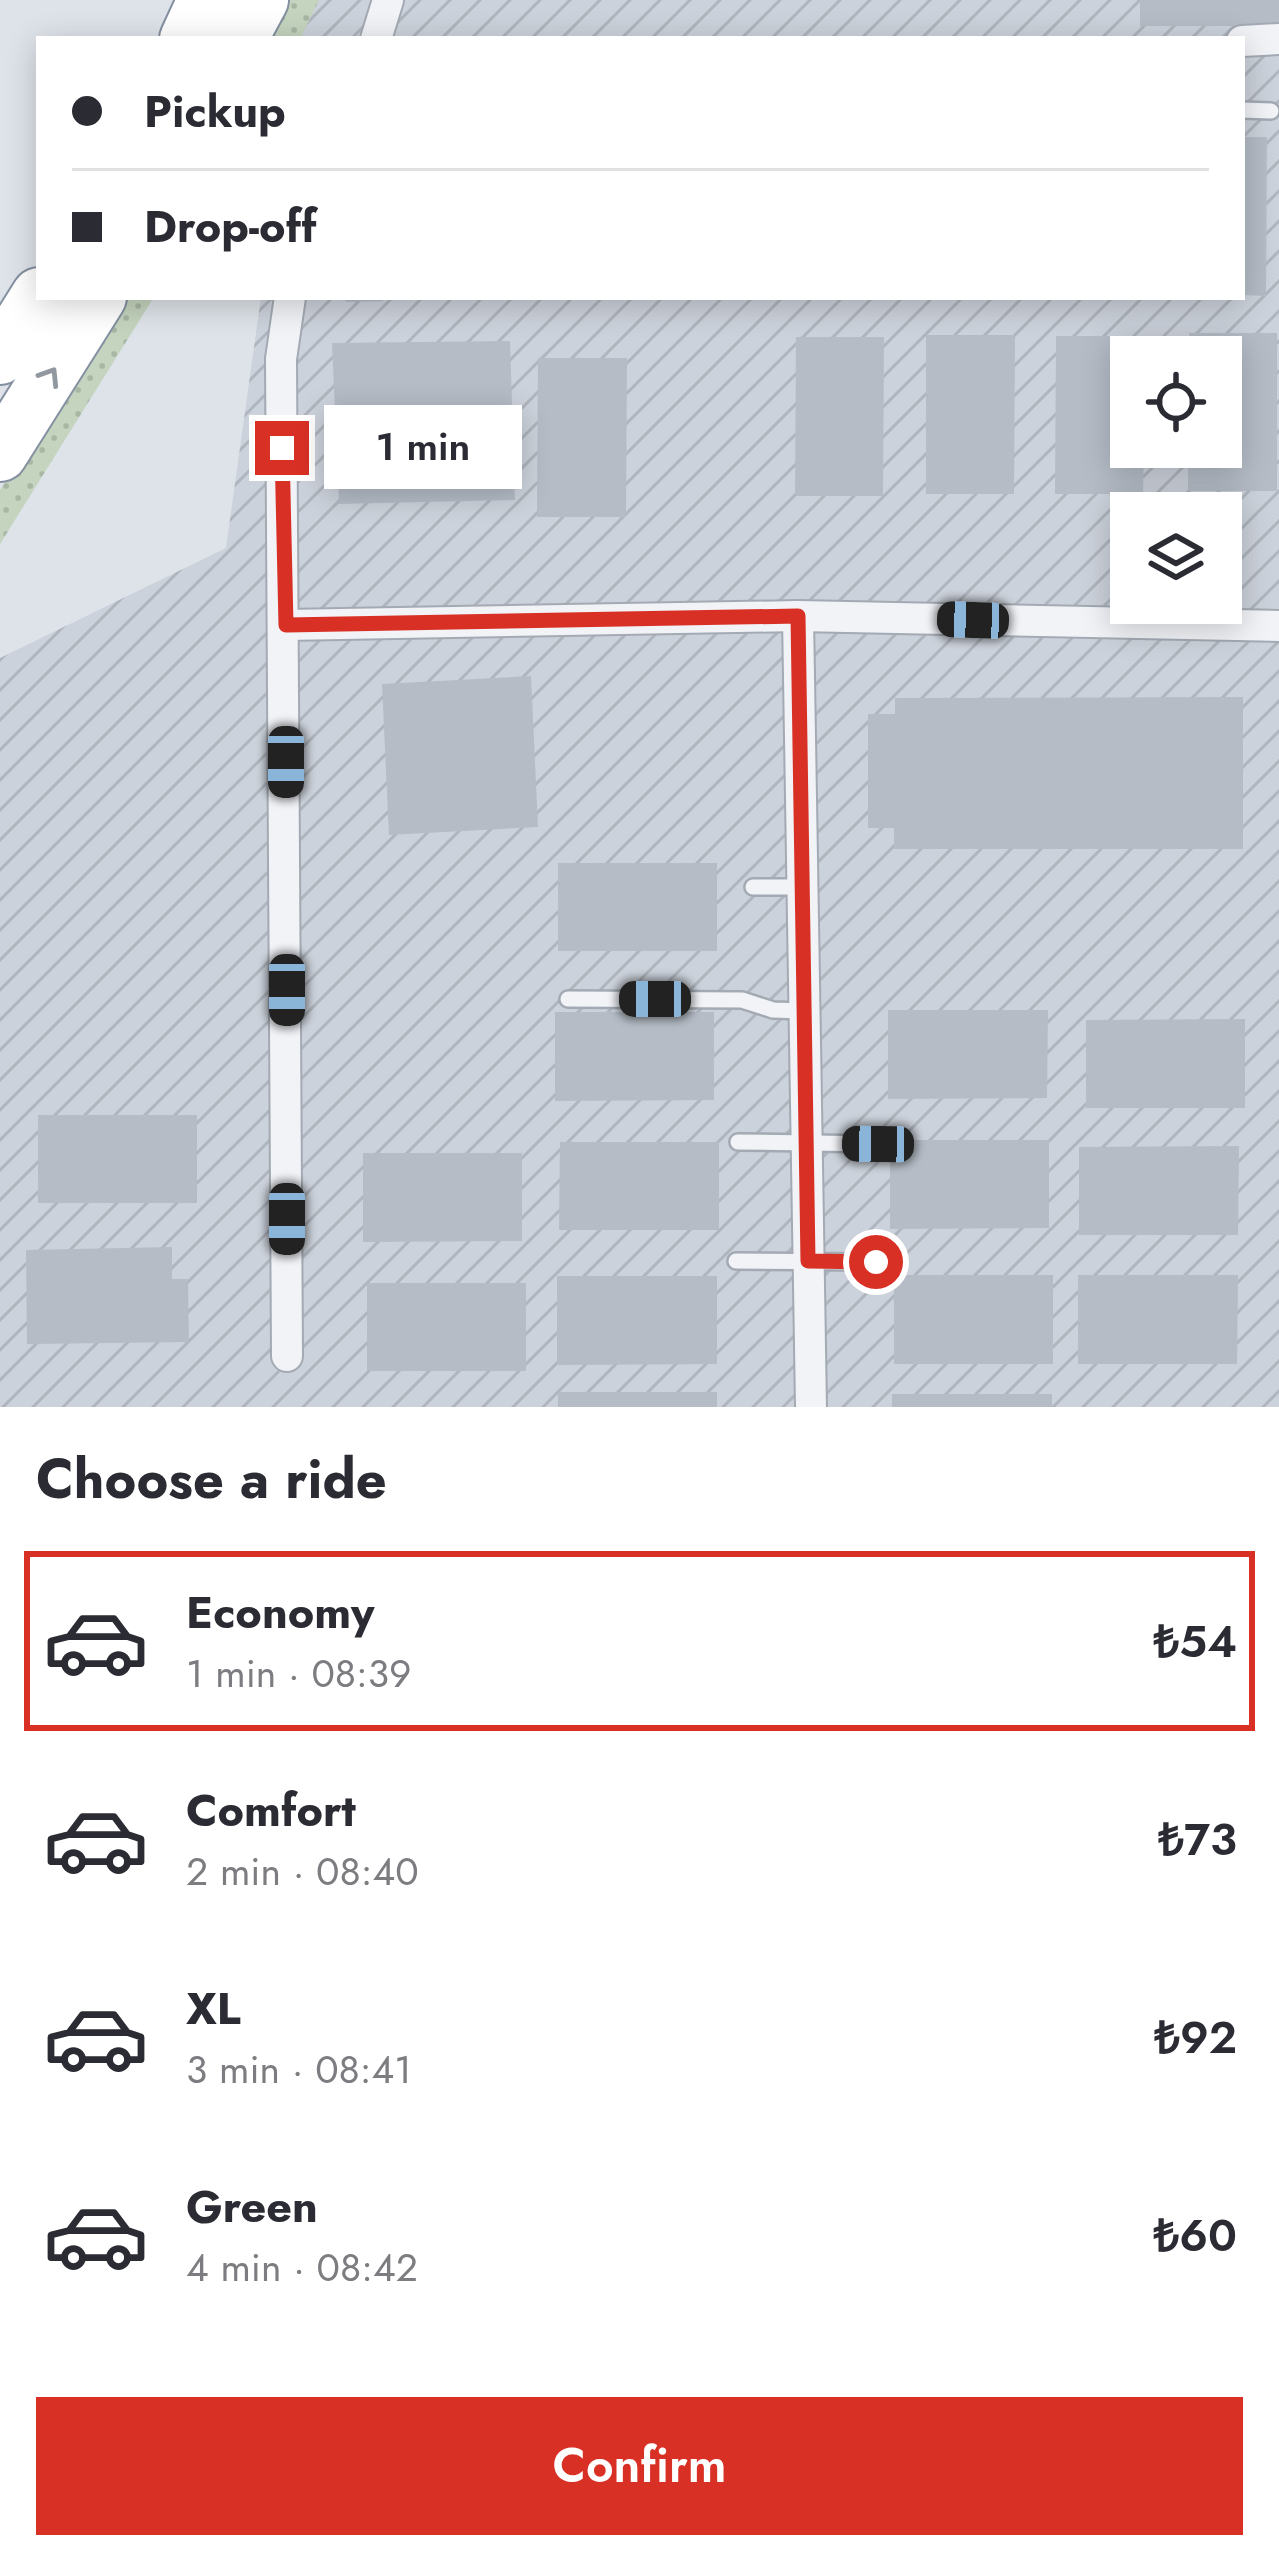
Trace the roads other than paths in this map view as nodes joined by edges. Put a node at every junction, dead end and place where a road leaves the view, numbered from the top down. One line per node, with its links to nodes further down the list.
1 (205, 0): 4 (highway)
2 (261, 0): 5 (highway)
3 (388, 0): 6 (street)
4 (188, 36)
5 (243, 36)
6 (377, 36)
7 (1279, 39): 8 (street)
8 (1245, 40)
9 (1245, 110): 10 (lane)
10 (1271, 111)
11 (36, 300): 14 (highway)
12 (97, 300): 15 (highway, one-way to 12)
13 (290, 300): 17 (street)
14 (0, 357)
15 (0, 454)
16 (798, 616): 17 (street); 18 (street); 19 (street)
17 (286, 625): 29 (street)
18 (1279, 626)
19 (802, 886): 20 (lane); 22 (street)
20 (753, 887)
21 (568, 999): 22 (lane)
22 (804, 1010): 24 (street)
23 (738, 1142): 24 (lane)
24 (806, 1142): 25 (lane); 27 (street)
25 (878, 1144)
26 (736, 1261): 27 (lane)
27 (808, 1261): 28 (lane); 30 (street)
28 (876, 1262)
29 (287, 1356)
30 (811, 1407)

